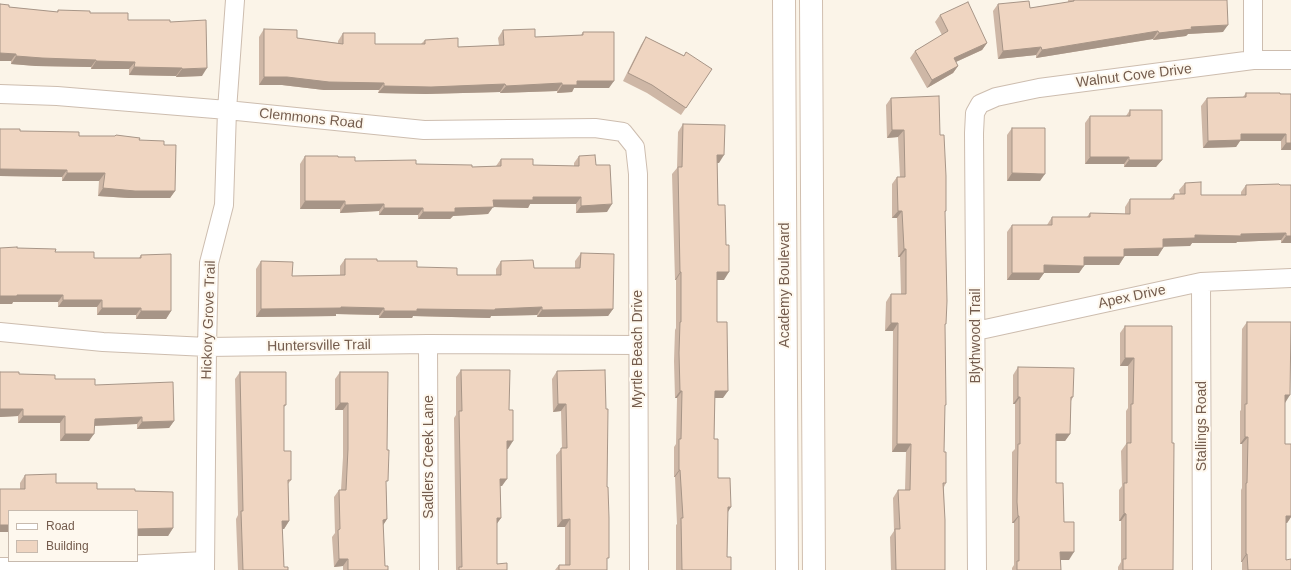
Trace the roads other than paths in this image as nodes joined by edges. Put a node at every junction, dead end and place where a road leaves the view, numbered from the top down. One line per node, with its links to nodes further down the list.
1 (235, 0): 9 (street, Hickory Grove Trail)
2 (784, 0): 22 (main road, Academy Boulevard)
3 (811, 0): 23 (main road, Academy Boulevard)
4 (1253, 0): 5 (street)
5 (1253, 60): 6 (street, Walnut Cove Drive); 8 (street, Walnut Cove Drive)
6 (1291, 60)
7 (0, 94): 9 (street, Clemmons Road)
8 (980, 104): 13 (street, Blythwood Trail)
9 (227, 110): 10 (street, Clemmons Road); 17 (street, Hickory Grove Trail)
10 (623, 132): 16 (street, Myrtle Beach Drive)
11 (1291, 278): 12 (street, Apex Drive)
12 (1201, 282): 13 (street, Apex Drive); 25 (street, Stallings Road)
13 (976, 331): 24 (street, Blythwood Trail)
14 (0, 332): 17 (street, Huntersville Trail)
15 (428, 344): 16 (street, Huntersville Trail); 17 (street, Huntersville Trail); 20 (street, Sadlers Creek Lane)
16 (638, 345): 21 (street, Myrtle Beach Drive)
17 (207, 347): 19 (street, Hickory Grove Trail)
18 (0, 566): 19 (street)
19 (205, 566)
20 (429, 570)
21 (639, 570)
22 (787, 570)
23 (814, 570)
24 (977, 570)
25 (1202, 570)

